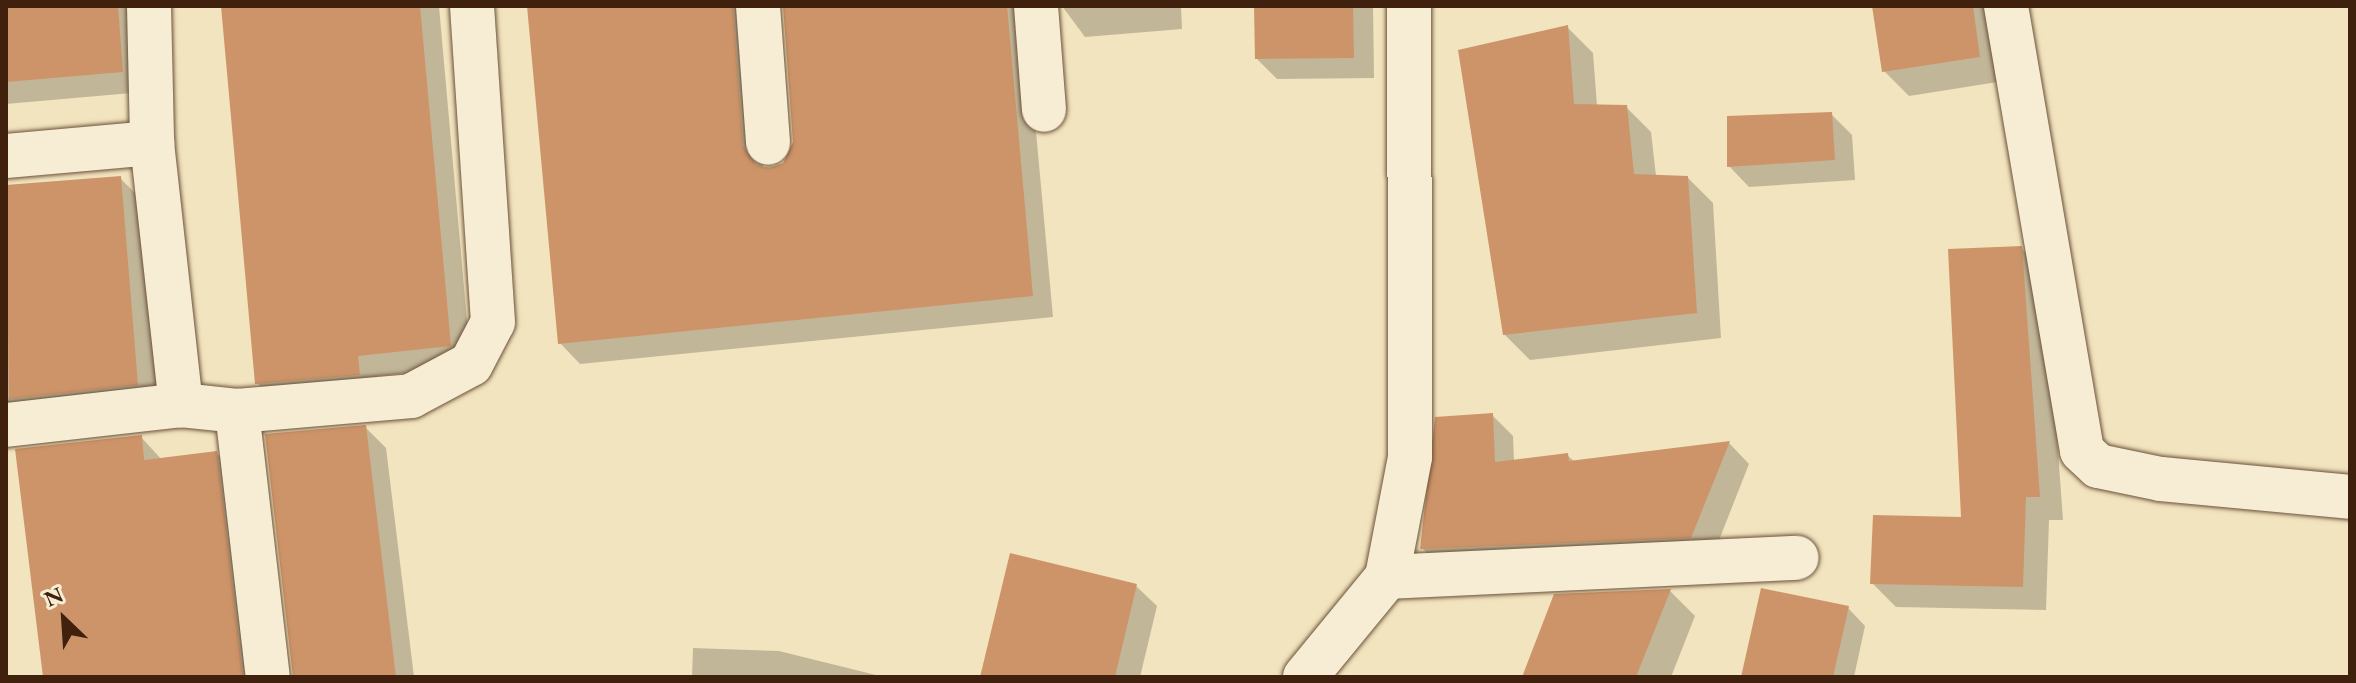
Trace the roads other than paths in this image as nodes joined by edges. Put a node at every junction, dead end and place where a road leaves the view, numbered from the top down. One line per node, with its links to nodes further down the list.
1 (149, 6): 8 (street)
2 (472, 6): 12 (street)
3 (758, 6): 9 (street)
4 (1036, 6): 7 (street)
5 (1409, 6): 16 (street)
6 (2006, 6): 14 (street)
7 (1044, 110)
8 (152, 143): 10 (street); 11 (street)
9 (768, 143)
10 (6, 156)
11 (181, 405): 12 (street); 13 (street)
12 (237, 411): 17 (street)
13 (6, 425)
14 (2350, 497)
15 (1797, 558): 16 (street)
16 (1387, 577): 18 (street)
17 (268, 677)
18 (1305, 677)

